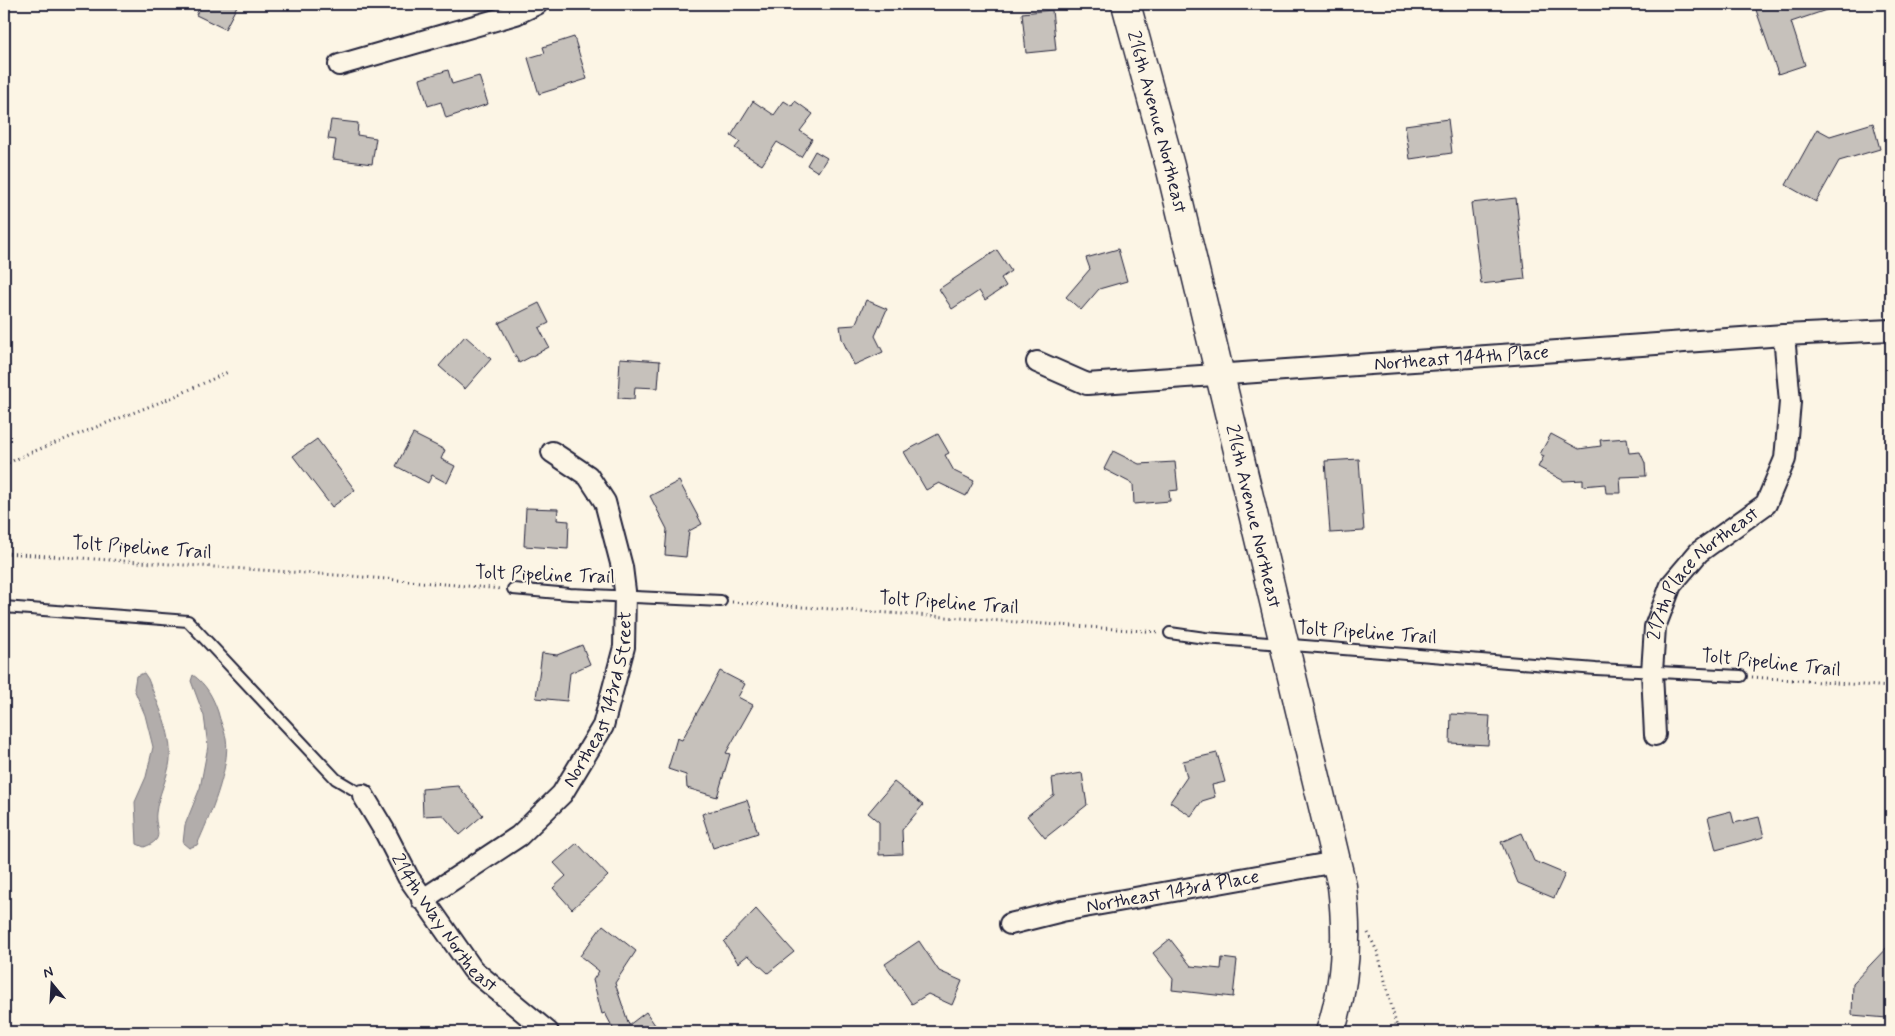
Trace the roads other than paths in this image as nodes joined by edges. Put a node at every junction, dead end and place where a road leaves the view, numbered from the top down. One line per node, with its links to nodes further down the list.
1 (537, 4): 3 (street)
2 (1126, 4): 7 (street, 216th Avenue Northeast)
3 (339, 65)
4 (1891, 330): 5 (street, Northeast 144th Place)
5 (1784, 336): 7 (street, Northeast 144th Place); 15 (street, 217th Place Northeast)
6 (1037, 362): 7 (street, Northeast 144th Place)
7 (1220, 375): 14 (street, 216th Avenue Northeast)
8 (552, 452): 10 (street, Northeast 143rd Street)
9 (513, 590): 10 (lane)
10 (625, 596): 11 (lane); 20 (street, Northeast 143rd Street)
11 (720, 601)
12 (4, 607): 18 (lane)
13 (1170, 633): 14 (lane)
14 (1284, 644): 15 (lane); 19 (street, 216th Avenue Northeast)
15 (1652, 672): 16 (lane); 17 (street, 217th Place Northeast)
16 (1741, 676)
17 (1655, 735)
18 (363, 795): 20 (street, 214th Way Northeast)
19 (1336, 862): 21 (street, Northeast 143rd Place); 23 (street, 216th Avenue Northeast)
20 (422, 900): 22 (street, 214th Way Northeast)
21 (1010, 924)
22 (548, 1032)
23 (1330, 1032)

